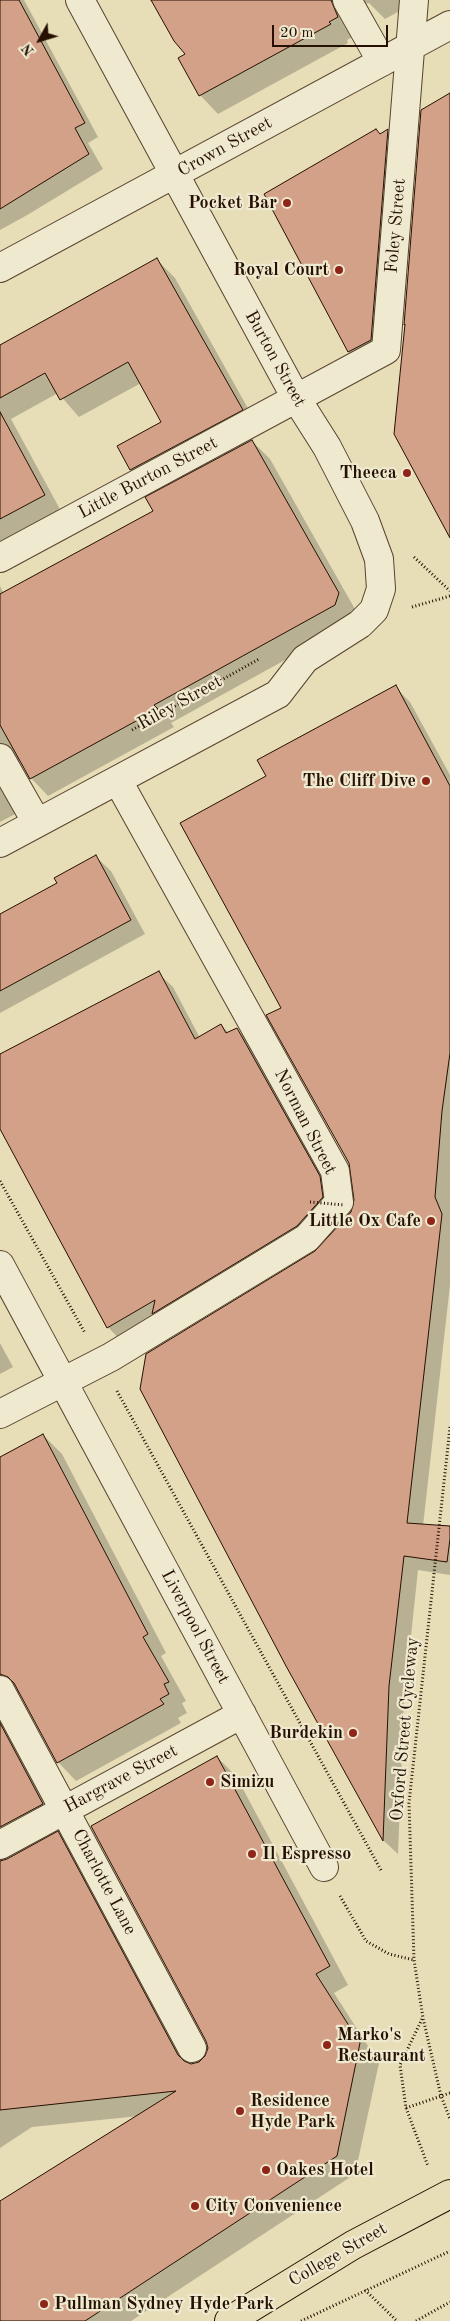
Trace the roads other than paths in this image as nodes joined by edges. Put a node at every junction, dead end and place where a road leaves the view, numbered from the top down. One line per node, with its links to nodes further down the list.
1 (80, 0): 7 (street, Burton Street)
2 (347, 0): 6 (street)
3 (414, 0): 5 (street, Foley Street)
4 (450, 25): 5 (street, Crown Street)
5 (409, 47): 6 (street, Crown Street); 9 (street, Foley Street)
6 (382, 62): 7 (street, Crown Street)
7 (175, 174): 8 (street, Crown Street); 9 (street, Burton Street)
8 (0, 268)
9 (296, 398): 10 (street, Little Burton Street); 12 (street, Burton Street)
10 (0, 558)
11 (0, 758): 13 (street)
12 (118, 781): 13 (street); 16 (street, Norman Street)
13 (37, 823): 14 (street)
14 (0, 843)
15 (0, 1265): 16 (street, Liverpool Street)
16 (63, 1382): 17 (street, Norman Street); 19 (street, Liverpool Street)
17 (0, 1414)
18 (0, 1690): 20 (street, Charlotte Lane)
19 (242, 1714): 20 (street, Hargrave Street); 22 (street, Liverpool Street)
20 (65, 1809): 21 (street, Hargrave Street); 23 (street, Charlotte Lane)
21 (0, 1845)
22 (324, 1867)
23 (192, 2048)
24 (450, 2194): 25 (main road, College Street)
25 (229, 2321)

